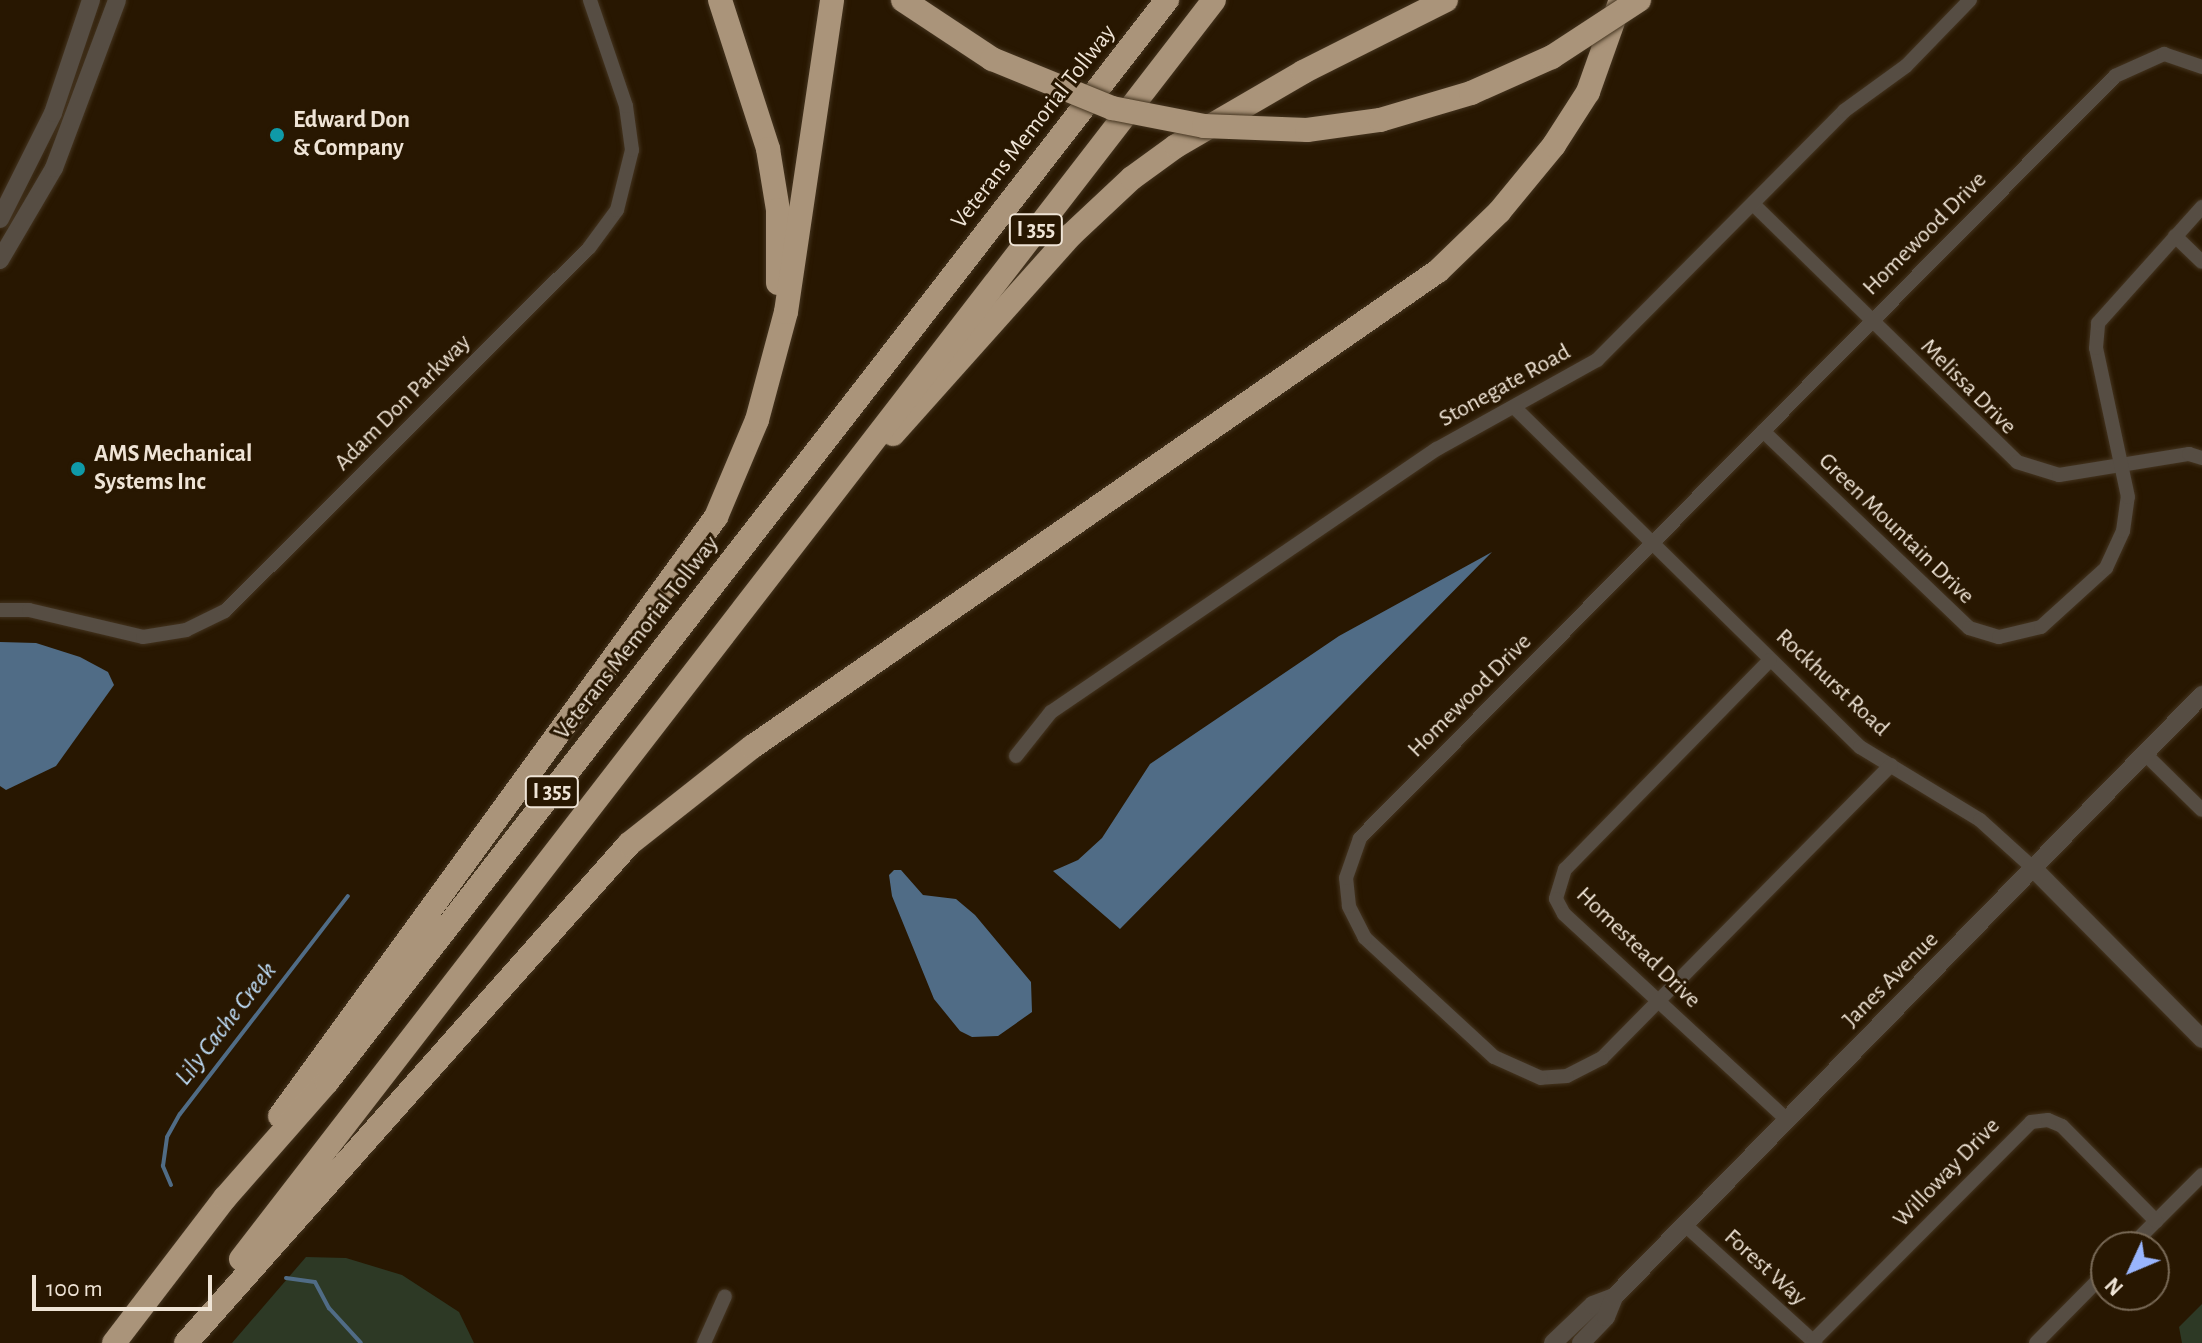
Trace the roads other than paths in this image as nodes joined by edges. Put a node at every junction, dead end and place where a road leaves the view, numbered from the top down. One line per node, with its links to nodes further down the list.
1 (91, 0): 16 (street)
2 (117, 0): 18 (street)
3 (590, 0): 28 (street, Adam Don Parkway)
4 (720, 0): 21 (highway)
5 (832, 0): 21 (highway)
6 (903, 0): 11 (highway, bridge)
7 (1167, 0): 40 (highway, Veterans Memorial Tollway / I 355)
8 (1214, 0): 25 (highway, I 355)
9 (1446, 0): 25 (highway)
10 (1620, 0): 50 (highway)
11 (1639, 0)
12 (1970, 0): 14 (street, Stonegate Road)
13 (2202, 67): 20 (street, Homewood Drive)
14 (1755, 206): 20 (street, Melissa Drive); 22 (street, Stonegate Road)
15 (2202, 207): 17 (street, Green Mountain Drive)
16 (0, 219)
17 (2175, 236): 19 (street); 26 (street, Green Mountain Drive)
18 (0, 260)
19 (2202, 262)
20 (1869, 320): 23 (street, Homewood Drive); 26 (street, Melissa Drive)
21 (767, 389): 40 (highway)
22 (1515, 408): 27 (street, Rockhurst Road); 32 (street, Stonegate Road)
23 (1763, 431): 26 (street, Green Mountain Drive); 27 (street, Homewood Drive)
24 (2202, 458): 26 (street, Melissa Drive)
25 (859, 459): 49 (highway, I 355)
26 (2121, 464)
27 (1652, 544): 29 (street, Rockhurst Road); 36 (street, Homewood Drive)
28 (0, 610)
29 (1770, 660): 33 (street, Rockhurst Road); 36 (street, Homestead Drive)
30 (2202, 695): 31 (street, Janes Avenue)
31 (2146, 755): 34 (street); 35 (street, Janes Avenue)
32 (1016, 756)
33 (1891, 765): 35 (street, Rockhurst Road); 36 (street, Homewood Drive)
34 (2202, 810)
35 (2034, 869): 37 (street, Rockhurst Road); 38 (street, Janes Avenue)
36 (1659, 1001): 38 (street, Homestead Drive)
37 (2202, 1039)
38 (1787, 1120): 42 (street, Janes Avenue)
39 (2202, 1175): 41 (street)
40 (225, 1198): 48 (highway, Veterans Memorial Tollway / I 355)
41 (2156, 1221): 43 (street); 47 (street, Willoway Drive)
42 (1685, 1225): 46 (street, Janes Avenue); 47 (street, Forest Way)
43 (2146, 1231)
44 (2090, 1288): 54 (street)
45 (725, 1296): 51 (street)
46 (1614, 1297): 52 (street, Janes Avenue); 53 (street, Janes Avenue)
47 (1814, 1342)
48 (114, 1343)
49 (176, 1343)
50 (186, 1343)
51 (704, 1343)
52 (1553, 1343)
53 (1581, 1343)
54 (2036, 1343)

